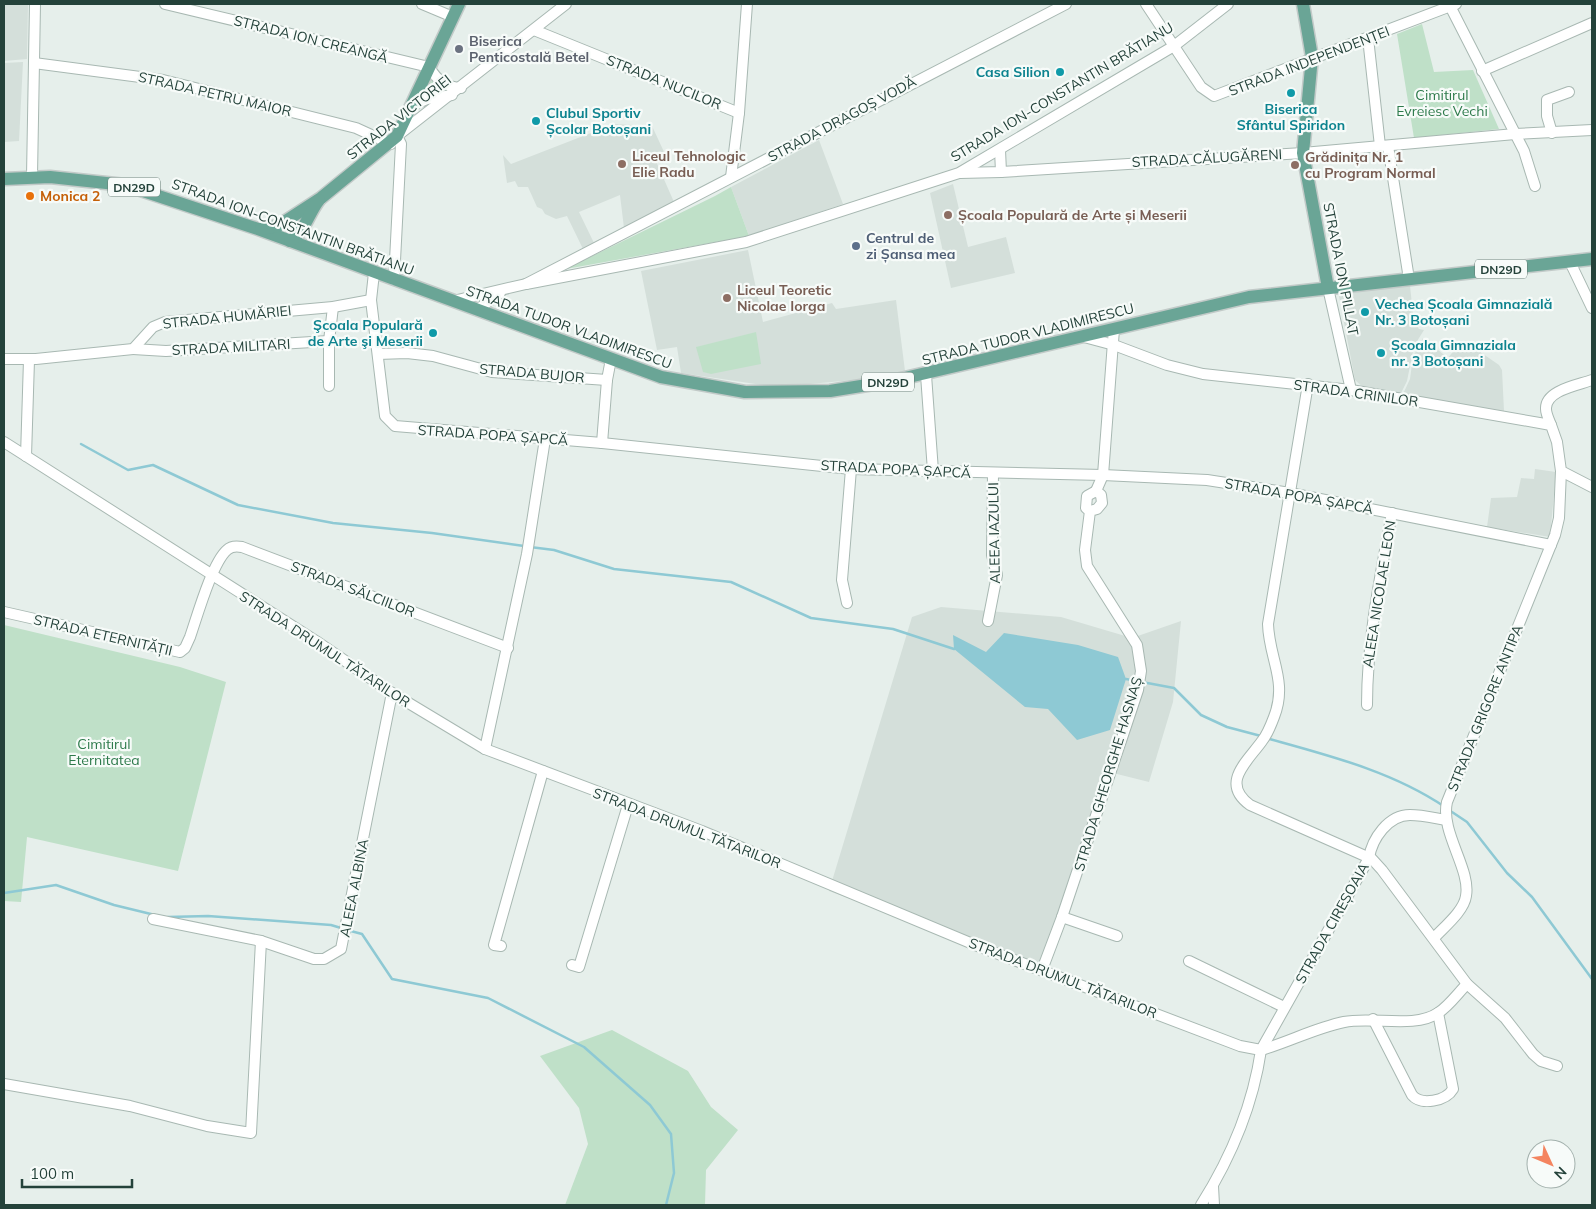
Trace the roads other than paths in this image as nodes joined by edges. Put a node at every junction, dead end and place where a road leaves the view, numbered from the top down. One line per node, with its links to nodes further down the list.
1 (35, 4): 18 (street)
2 (165, 4): 19 (street, STRADA ION CREANGĂ)
3 (422, 4): 12 (street)
4 (459, 4): 12 (main road)
5 (566, 4): 14 (street, STRADA VICTORIEI)
6 (747, 4): 24 (street)
7 (1066, 4): 35 (street, STRADA DRAGOȘ VODĂ)
8 (1146, 4): 16 (street, STRADA INDEPENDENȚEI)
9 (1228, 4): 16 (street, STRADA ION-CONSTANTIN BRĂTIANU)
10 (1303, 4): 17 (main road, STRADA ION PILLAT)
11 (1452, 5): 15 (street, STRADA INDEPENDENȚEI); 20 (street)
12 (453, 17): 19 (main road)
13 (1592, 23): 20 (street)
14 (534, 30): 21 (street, STRADA VICTORIEI); 24 (street, STRADA NUCILOR)
15 (1368, 38): 17 (street, STRADA INDEPENDENȚEI); 29 (street)
16 (1174, 46): 17 (street, STRADA INDEPENDENȚEI); 30 (street, STRADA ION-CONSTANTIN BRĂTIANU)
17 (1312, 57): 31 (main road, STRADA ION PILLAT)
18 (34, 63): 28 (street, STRADA PETRU MAIOR); 34 (street)
19 (429, 67): 21 (street); 23 (main road)
20 (1482, 70): 27 (street)
21 (457, 92): 23 (street); 28 (street, STRADA VICTORIEI)
22 (1569, 92): 26 (street)
23 (412, 106): 28 (main road)
24 (739, 112): 35 (street)
25 (1592, 130): 26 (street, STRADA CĂLUGĂRENI)
26 (1552, 133): 27 (street, STRADA CĂLUGĂRENI)
27 (1515, 134): 29 (street, STRADA CĂLUGĂRENI); 37 (street)
28 (394, 140): 38 (main road, STRADA VICTORIEI); 48 (street)
29 (1384, 146): 31 (street, STRADA CĂLUGĂRENI); 47 (street)
30 (1000, 150): 32 (street); 33 (street, STRADA ION-CONSTANTIN BRĂTIANU)
31 (1302, 153): 32 (street, STRADA CĂLUGĂRENI); 50 (main road, STRADA ION PILLAT)
32 (1001, 172): 33 (street, STRADA CĂLUGĂRENI)
33 (959, 173): 49 (street, STRADA ION-CONSTANTIN BRĂTIANU)
34 (32, 176): 36 (main road, STRADA ION-CONSTANTIN BRĂTIANU / DN29D); 41 (main road, STRADA ION-CONSTANTIN BRĂTIANU / DN29D)
35 (731, 177): 49 (street, STRADA DRAGOȘ VODĂ)
36 (4, 179)
37 (1535, 186)
38 (321, 198): 39 (main road, STRADA VICTORIEI); 40 (main road, STRADA VICTORIEI)
39 (297, 214): 41 (main road, STRADA VICTORIEI); 42 (main road)
40 (307, 224): 42 (main road, STRADA VICTORIEI); 43 (main road)
41 (258, 229): 42 (main road, STRADA ION-CONSTANTIN BRĂTIANU / DN29D)
42 (290, 241): 43 (main road, STRADA ION-CONSTANTIN BRĂTIANU / DN29D)
43 (319, 254): 46 (main road, STRADA ION-CONSTANTIN BRĂTIANU / DN29D)
44 (1592, 259): 45 (main road, STRADA TUDOR VLADIMIRESCU / DN29D)
45 (1570, 262): 47 (main road, STRADA TUDOR VLADIMIRESCU / DN29D); 55 (street)
46 (374, 273): 48 (main road, STRADA ION-CONSTANTIN BRĂTIANU / DN29D); 52 (street, STRADA POPA ȘAPCĂ)
47 (1409, 279): 50 (main road, STRADA TUDOR VLADIMIRESCU / DN29D)
48 (394, 280): 53 (main road, STRADA ION-CONSTANTIN BRĂTIANU / DN29D)
49 (526, 284): 51 (street, STRADA DRAGOȘ VODĂ)
50 (1328, 288): 57 (main road, STRADA TUDOR VLADIMIRESCU / DN29D); 71 (street, STRADA ION PILLAT)
51 (504, 290): 53 (street, STRADA DRAGOȘ VODĂ); 56 (street)
52 (371, 300): 54 (street, STRADA HUMĂRIEI); 62 (street, STRADA POPA ȘAPCĂ)
53 (452, 301): 56 (main road, STRADA TUDOR VLADIMIRESCU / DN29D)
54 (333, 307): 59 (street); 61 (street, STRADA HUMĂRIEI)
55 (1592, 308)
56 (477, 310): 64 (main road, STRADA TUDOR VLADIMIRESCU / DN29D)
57 (1114, 329): 58 (main road, STRADA TUDOR VLADIMIRESCU / DN29D); 60 (street, STRADA GHEORGHE HASNAȘ)
58 (1084, 337): 60 (street, STRADA CRINILOR); 66 (main road, STRADA TUDOR VLADIMIRESCU / DN29D)
59 (329, 341): 61 (street, STRADA MILITARI); 70 (street)
60 (1114, 345): 69 (street, STRADA CRINILOR); 81 (street, STRADA GHEORGHE HASNAȘ)
61 (133, 349): 65 (street)
62 (378, 354): 67 (street, STRADA BUJOR); 73 (street, STRADA POPA ȘAPCĂ)
63 (4, 359): 65 (street)
64 (611, 359): 66 (main road, STRADA TUDOR VLADIMIRESCU / DN29D); 67 (street)
65 (29, 360): 76 (street)
66 (926, 375): 78 (street)
67 (607, 380): 75 (street)
68 (1592, 380): 72 (street)
69 (1308, 384): 71 (street, STRADA CRINILOR); 83 (street)
70 (329, 386)
71 (1351, 390): 72 (street, STRADA CRINILOR)
72 (1551, 425): 79 (street)
73 (545, 439): 75 (street, STRADA POPA ȘAPCĂ); 90 (street)
74 (4, 442): 76 (street, STRADA DRUMUL TĂTARILOR)
75 (602, 443): 77 (street, STRADA POPA ȘAPCĂ)
76 (26, 456): 86 (street, STRADA DRUMUL TĂTARILOR)
77 (851, 469): 78 (street, STRADA POPA ȘAPCĂ); 87 (street)
78 (933, 471): 80 (street, STRADA POPA ȘAPCĂ)
79 (1561, 471): 82 (street); 85 (street, STRADA GRIGORE ANTIPA)
80 (993, 474): 81 (street, STRADA POPA ȘAPCĂ); 89 (street, ALEEA IAZULUI)
81 (1102, 475): 83 (street, STRADA POPA ȘAPCĂ); 98 (street, STRADA GHEORGHE HASNAȘ)
82 (1592, 487)
83 (1290, 493): 84 (street, STRADA POPA ȘAPCĂ); 97 (street)
84 (1392, 513): 85 (street, STRADA POPA ȘAPCĂ); 92 (street, ALEEA NICOLAE LEON)
85 (1551, 545): 96 (street, STRADA GRIGORE ANTIPA)
86 (212, 576): 88 (street, STRADA ETERNITĂȚII); 90 (street, STRADA SĂLCIILOR); 91 (street, STRADA DRUMUL TĂTARILOR)
87 (847, 603)
88 (4, 612)
89 (988, 621)
90 (508, 648): 93 (street)
91 (392, 692): 93 (street, STRADA DRUMUL TĂTARILOR); 102 (street, ALEEA ALBINA)
92 (1366, 706)
93 (485, 748): 94 (street, STRADA DRUMUL TĂTARILOR)
94 (543, 771): 95 (street, STRADA DRUMUL TĂTARILOR); 103 (street)
95 (628, 804): 105 (street); 106 (street, STRADA DRUMUL TĂTARILOR)
96 (1446, 811): 97 (street, STRADA CIREȘOAIA); 101 (street)
97 (1369, 858): 101 (street); 108 (street, STRADA CIREȘOAIA)
98 (1062, 917): 100 (street); 106 (street, STRADA GHEORGHE HASNAȘ)
99 (153, 919): 102 (street, ALEEA ALBINA)
100 (1117, 936)
101 (1434, 938): 107 (street)
102 (261, 941): 113 (street)
103 (501, 946)
104 (1189, 961): 108 (street)
105 (572, 965)
106 (1042, 970): 111 (street, STRADA DRUMUL TĂTARILOR)
107 (1467, 984): 109 (street); 112 (street)
108 (1284, 1007): 111 (street, STRADA CIREȘOAIA)
109 (1438, 1013): 110 (street); 110 (street)
110 (1373, 1019): 111 (street)
111 (1261, 1050): 114 (street)
112 (1557, 1066)
113 (4, 1084)
114 (1213, 1186): 115 (street); 116 (street)
115 (1201, 1205)
116 (1214, 1205)

